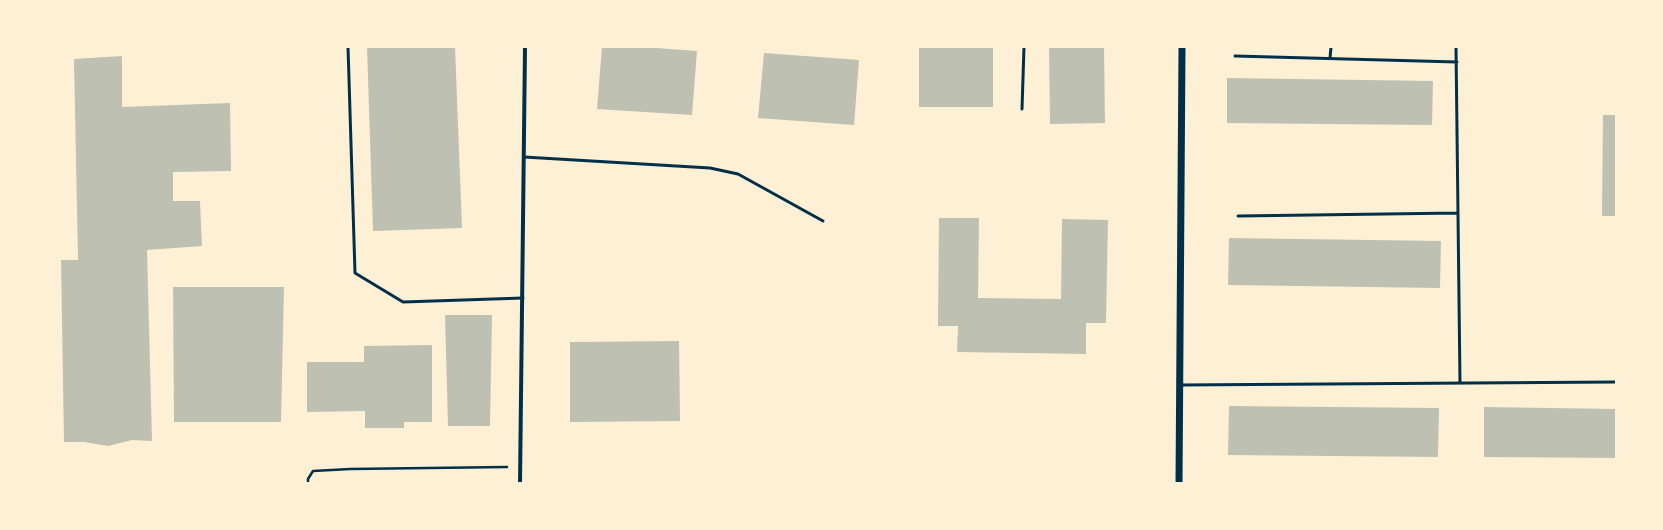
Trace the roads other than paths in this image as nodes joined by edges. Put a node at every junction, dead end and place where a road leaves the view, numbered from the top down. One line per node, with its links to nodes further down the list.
1 (348, 47): 15 (lane)
2 (525, 47): 11 (street)
3 (1024, 47): 10 (lane)
4 (1182, 47): 18 (street)
5 (1331, 47): 8 (lane)
6 (1456, 47): 9 (lane)
7 (1236, 56): 8 (lane)
8 (1330, 58): 9 (lane)
9 (1457, 62): 12 (lane)
10 (1022, 109)
11 (524, 157): 14 (lane); 15 (street)
12 (1458, 213): 13 (lane); 17 (lane)
13 (1238, 216)
14 (823, 222)
15 (523, 298): 19 (street)
16 (1616, 382): 17 (lane)
17 (1460, 383): 18 (lane)
18 (1180, 385): 20 (street)
19 (520, 483)
20 (1179, 483)

